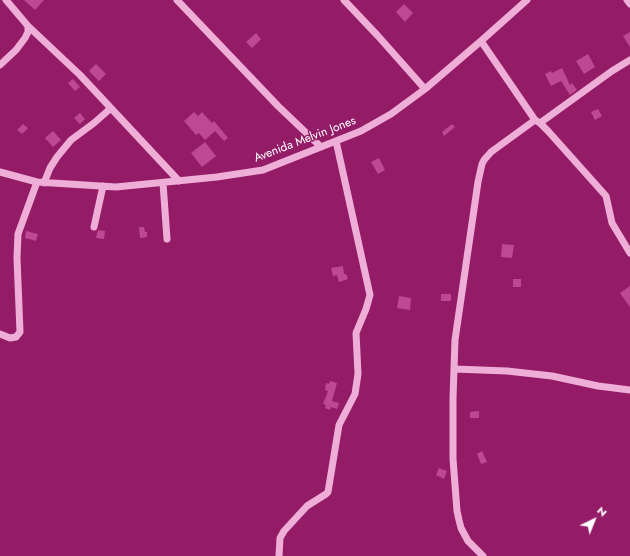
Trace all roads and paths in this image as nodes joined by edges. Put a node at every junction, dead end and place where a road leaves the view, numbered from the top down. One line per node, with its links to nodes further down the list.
1 (6, 0): 7 (street)
2 (177, 0): 15 (street)
3 (344, 0): 11 (street)
4 (527, 0): 8 (street, Avenida Melvin Jones)
5 (627, 0): 6 (street)
6 (630, 4)
7 (28, 26): 10 (street); 12 (street)
8 (481, 41): 11 (street, Avenida Melvin Jones); 13 (street)
9 (630, 60): 13 (street)
10 (0, 66)
11 (425, 89): 14 (street, Avenida Melvin Jones)
12 (111, 108): 17 (street); 18 (street)
13 (538, 122): 23 (street); 25 (street)
14 (336, 141): 15 (street, Avenida Melvin Jones); 27 (street)
15 (320, 147): 17 (street, Avenida Melvin Jones)
16 (0, 172): 18 (street, Avenida Melvin Jones)
17 (179, 181): 19 (street, Avenida Melvin Jones)
18 (41, 182): 20 (street, Avenida Melvin Jones); 24 (street)
19 (163, 182): 20 (street, Avenida Melvin Jones); 22 (street)
20 (103, 186): 21 (street)
21 (94, 227)
22 (167, 239)
23 (630, 253)
24 (0, 334)
25 (454, 369): 26 (street); 28 (street)
26 (630, 390)
27 (279, 556)
28 (483, 556)

